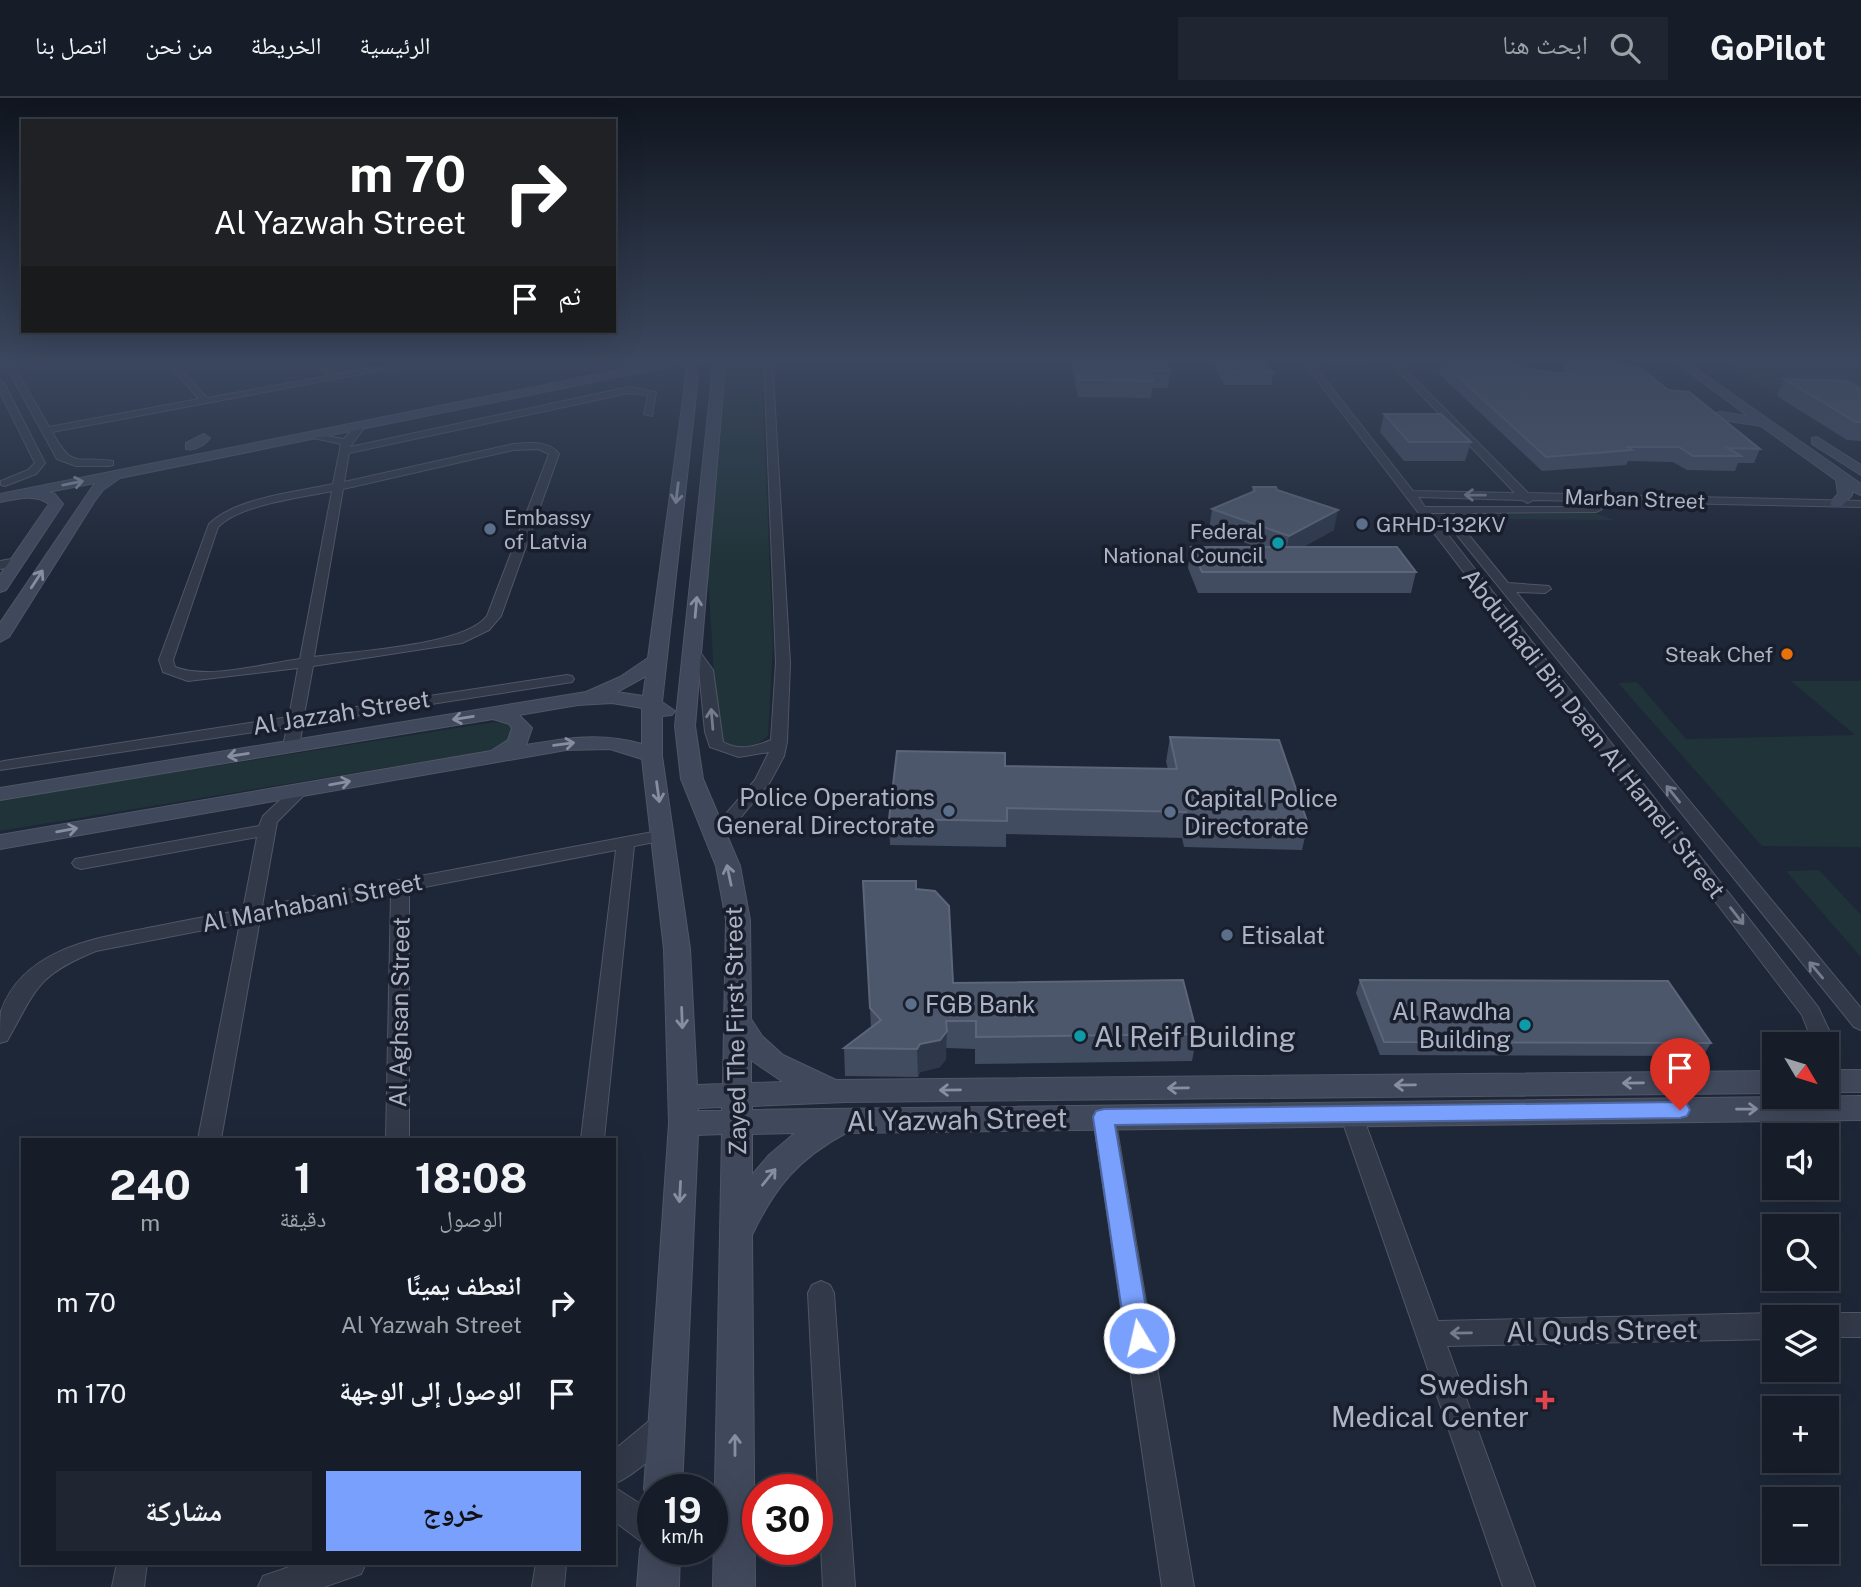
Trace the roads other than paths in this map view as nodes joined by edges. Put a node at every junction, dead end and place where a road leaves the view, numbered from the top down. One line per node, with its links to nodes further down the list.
1 (23, 428): 20 (street)
2 (54, 428): 13 (street)
3 (281, 428): 17 (main road)
4 (344, 428): 14 (main road)
5 (359, 428): 18 (street)
6 (435, 428): 18 (street)
7 (683, 428): 46 (main road, one-way to 46)
8 (712, 428): 44 (main road, Zayed The First Street, one-way to 8)
9 (773, 428): 53 (street)
10 (1359, 428): 29 (street, Abdulhadi Bin Daen Al Hameli Street)
11 (1458, 428): 30 (street)
12 (1774, 428): 24 (main road)
13 (46, 430): 19 (street)
14 (312, 435): 18 (street); 23 (main road)
15 (1808, 435): 22 (main road)
16 (204, 438): 17 (main road)
17 (191, 446): 21 (main road)
18 (346, 446): 26 (street)
19 (61, 456): 20 (street); 21 (street)
20 (39, 459): 25 (street)
21 (109, 463): 25 (main road)
22 (1861, 471)
23 (122, 473): 28 (main road, one-way to 23); 43 (street, one-way to 23)
24 (1843, 479): 27 (main road); 32 (street)
25 (2, 484)
26 (339, 485): 45 (street); 45 (street); 45 (street)
27 (1861, 491)
28 (23, 494): 31 (main road); 38 (main road)
29 (1409, 494): 30 (street, Marban Street, one-way to 29); 34 (street, Abdulhadi Bin Daen Al Hameli Street)
30 (1524, 496): 32 (street, Marban Street); 37 (street)
31 (0, 498)
32 (1837, 503): 33 (street, Marban Street)
33 (1861, 504)
34 (1421, 510): 36 (street, Marban Street); 70 (street, Abdulhadi Bin Daen Al Hameli Street, one-way to 70)
35 (1861, 510): 37 (street, Marban Street)
36 (1466, 511): 37 (street, Marban Street); 40 (street, Abdulhadi Bin Daen Al Hameli Street)
37 (1537, 511)
38 (17, 562): 39 (street); 41 (main road)
39 (0, 565)
40 (1504, 586): 42 (street); 69 (street, Abdulhadi Bin Daen Al Hameli Street, one-way to 40)
41 (0, 587)
42 (1545, 589)
43 (0, 637)
44 (692, 651): 52 (main road, Zayed The First Street); 53 (street, one-way to 44)
45 (307, 661): 51 (street)
46 (656, 662): 48 (main road); 49 (main road)
47 (567, 679): 51 (street)
48 (579, 699): 49 (main road, Al Jazzah Street); 50 (main road, Al Jazzah Street)
49 (652, 704): 52 (main road, Al Jazzah Street); 56 (main road)
50 (494, 713): 54 (main road, Al Jazzah Street, one-way to 54); 55 (main road)
51 (296, 721): 54 (street); 57 (street)
52 (685, 726): 63 (main road, Zayed The First Street)
53 (779, 742): 63 (street)
54 (291, 747): 59 (main road, Al Jazzah Street, one-way to 59)
55 (494, 756): 56 (main road, one-way to 56); 58 (main road, one-way to 55)
56 (652, 756): 62 (main road, one-way to 62)
57 (4, 766)
58 (302, 790): 60 (main road); 61 (street)
59 (0, 794)
60 (250, 799): 61 (street); 64 (main road, one-way to 60)
61 (268, 825): 66 (street); 68 (street)
62 (664, 835): 65 (street, Al Marhabani Street); 81 (main road, one-way to 81)
63 (716, 836): 71 (main road, Zayed The First Street, one-way to 63)
64 (0, 842)
65 (626, 842): 67 (street, Al Marhabani Street); 86 (street)
66 (81, 863)
67 (401, 885): 68 (street, Al Marhabani Street); 85 (street, Al Aghsan Street)
68 (252, 914): 74 (street, Al Marhabani Street); 84 (street)
69 (1793, 942): 70 (street); 72 (street, Abdulhadi Bin Daen Al Hameli Street, one-way to 69)
70 (1758, 943): 73 (street, Abdulhadi Bin Daen Al Hameli Street)
71 (737, 1016): 78 (street); 79 (main road, Zayed The First Street)
72 (1861, 1022)
73 (1819, 1032)
74 (0, 1035)
75 (1839, 1081): 76 (main road)
76 (1861, 1081)
77 (1762, 1082): 78 (main road, Al Yazwah Street, one-way to 78)
78 (846, 1105): 79 (main road, Al Yazwah Street); 83 (main road, Al Yazwah Street); 87 (main road, one-way to 78)
79 (738, 1108): 81 (street, Al Yazwah Street); 87 (street, Zayed The First Street)
80 (1861, 1108): 82 (main road, Al Yazwah Street, one-way to 80)
81 (683, 1110): 93 (main road, one-way to 93)
82 (1351, 1114): 83 (main road, Al Yazwah Street); 92 (street)
83 (1104, 1117): 108 (street)
84 (210, 1138)
85 (398, 1138)
86 (593, 1138)
87 (736, 1236): 106 (main road, Zayed The First Street, one-way to 87)
88 (821, 1293): 107 (street)
89 (1839, 1325): 90 (street)
90 (1861, 1325)
91 (1762, 1326): 92 (street, Al Quds Street, one-way to 92)
92 (1429, 1334): 109 (street)
93 (667, 1425): 94 (street); 95 (main road)
94 (616, 1468)
95 (664, 1474)
96 (616, 1503): 97 (street)
97 (637, 1519)
98 (132, 1565): 102 (street)
99 (344, 1565): 103 (street)
100 (551, 1565): 104 (street)
101 (659, 1565): 105 (main road)
102 (128, 1587)
103 (274, 1587)
104 (548, 1587)
105 (658, 1587)
106 (734, 1587)
107 (839, 1587)
108 (1178, 1587)
109 (1519, 1587)

